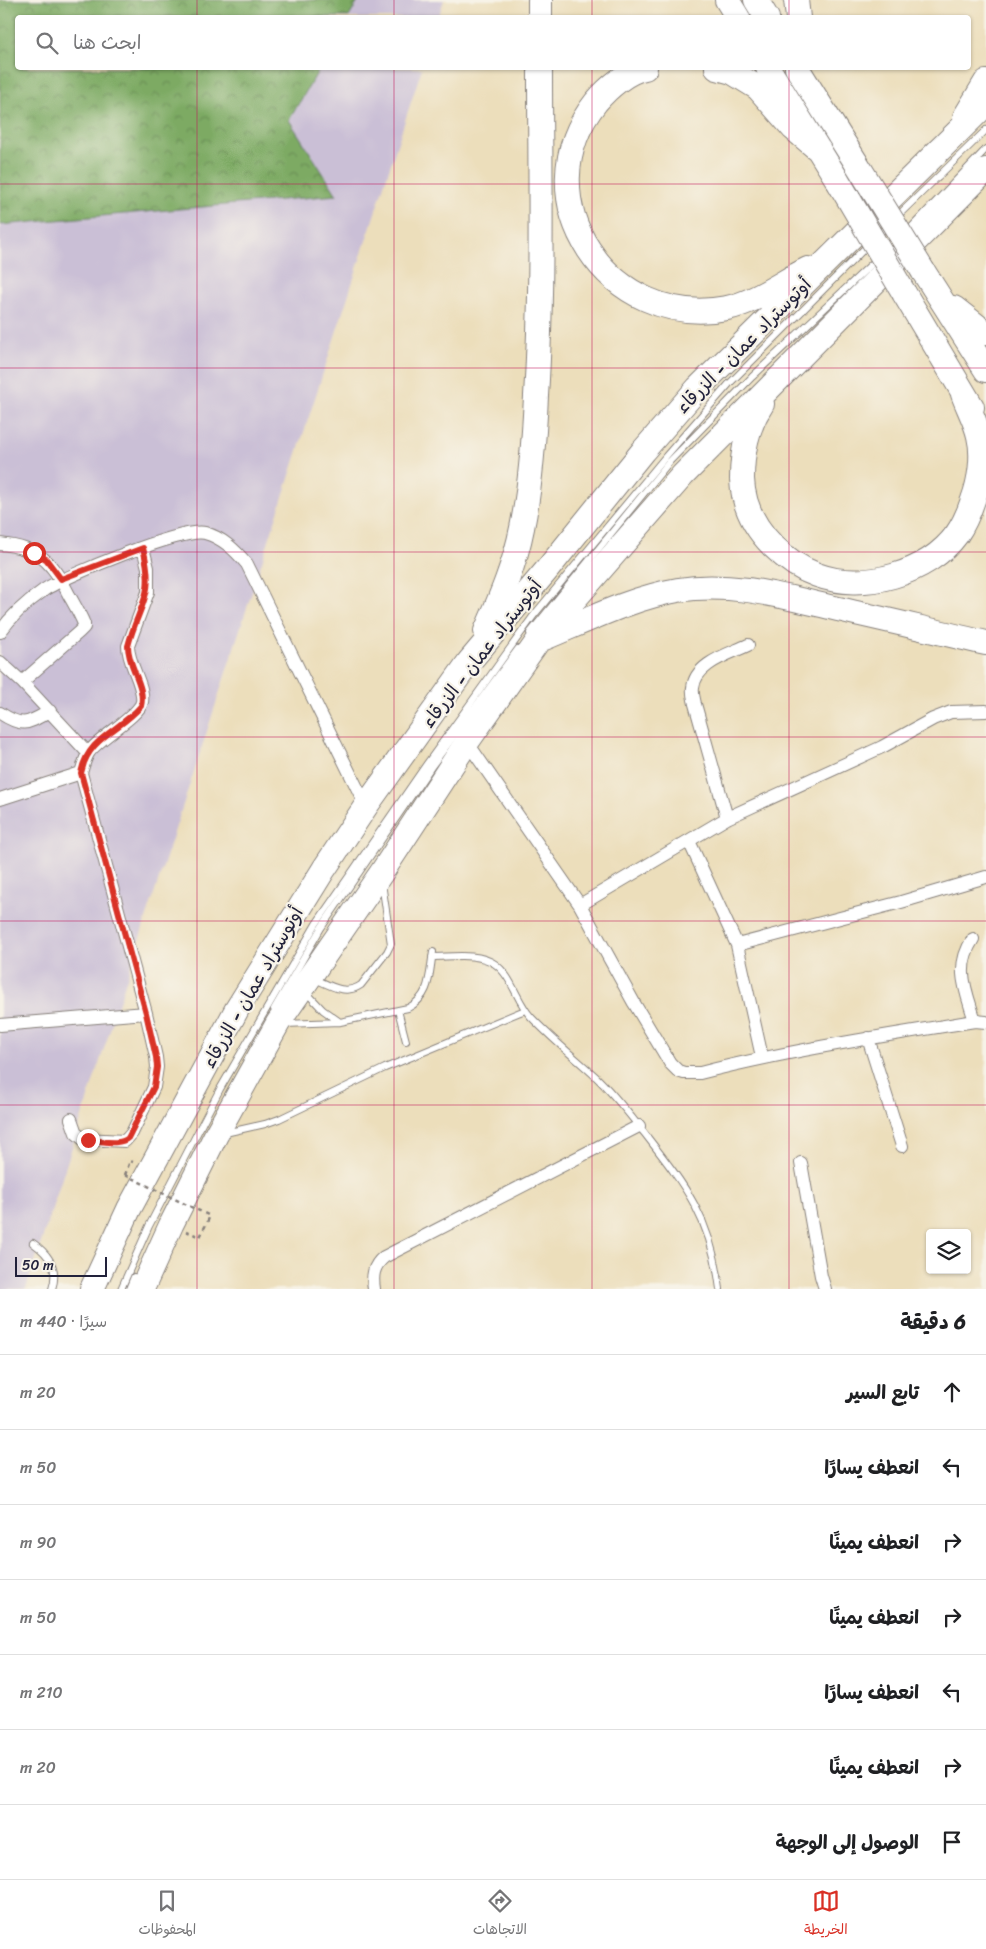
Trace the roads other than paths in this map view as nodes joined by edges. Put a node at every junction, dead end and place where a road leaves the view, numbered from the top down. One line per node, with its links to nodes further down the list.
1 (540, 0): 5 (highway)
2 (727, 0): 6 (highway)
3 (756, 0): 7 (highway)
4 (796, 0): 8 (highway)
5 (540, 15)
6 (736, 15)
7 (764, 15)
8 (798, 15)
9 (540, 70): 42 (highway)
10 (641, 70): 27 (highway)
11 (724, 70): 21 (highway)
12 (769, 70): 21 (highway)
13 (798, 70): 17 (highway)
14 (811, 70): 17 (highway)
15 (986, 82): 18 (highway)
16 (986, 104): 18 (highway, أوتوستراد عمان - الزرقاء)
17 (821, 107): 28 (highway, bridge)
18 (960, 130): 27 (highway, أوتوستراد عمان - الزرقاء)
19 (986, 130): 80 (lane)
20 (986, 149): 25 (lane)
21 (819, 150): 32 (highway, bridge)
22 (986, 170): 24 (highway, أوتوستراد عمان - الزرقاء)
23 (986, 180): 24 (highway)
24 (961, 194): 30 (highway, أوتوستراد عمان - الزرقاء)
25 (895, 243)
26 (888, 250): 75 (lane)
27 (828, 259): 42 (highway, أوتوستراد عمان - الزرقاء)
28 (941, 297): 29 (highway); 31 (highway)
29 (986, 333)
30 (791, 365): 32 (highway); 38 (highway, أوتوستراد عمان - الزرقاء)
31 (986, 370)
32 (963, 394): 33 (highway)
33 (986, 428)
34 (0, 544): 36 (street)
35 (143, 548): 36 (street); 48 (street); 51 (street)
36 (61, 579): 37 (street); 43 (street)
37 (0, 632)
38 (538, 641): 39 (highway); 47 (highway, أوتوستراد عمان - الزرقاء)
39 (986, 643)
40 (748, 645): 52 (street)
41 (0, 662): 43 (street)
42 (469, 662): 51 (highway, أوتوستراد عمان - الزرقاء)
43 (22, 682): 44 (street)
44 (50, 710): 46 (street); 48 (street)
45 (986, 711): 52 (street)
46 (0, 713)
47 (467, 742): 54 (highway, أوتوستراد عمان - الزرقاء); 56 (street)
48 (88, 753): 49 (street)
49 (81, 773): 50 (street); 62 (street)
50 (0, 799)
51 (366, 806): 79 (highway, أوتوستراد عمان - الزرقاء)
52 (728, 818): 53 (street)
53 (689, 841): 56 (street); 58 (street)
54 (382, 872): 59 (highway, أوتوستراد عمان - الزرقاء); 59 (lane)
55 (986, 877): 58 (street)
56 (580, 905): 69 (street)
57 (973, 939): 64 (street)
58 (738, 945): 69 (street)
59 (306, 982): 63 (lane); 65 (highway, أوتوستراد عمان - الزرقاء)
60 (398, 1010): 61 (lane); 63 (lane); 68 (lane)
61 (525, 1010): 71 (lane); 72 (lane)
62 (146, 1013): 66 (street); 70 (street)
63 (340, 1022): 65 (lane)
64 (981, 1022): 67 (street)
65 (278, 1024): 72 (highway, أوتوستراد عمان - الزرقاء)
66 (0, 1025)
67 (868, 1038): 69 (street); 73 (street)
68 (406, 1041)
69 (762, 1057)
70 (71, 1119)
71 (639, 1126): 83 (street); 84 (lane)
72 (216, 1135): 82 (highway, أوتوستراد عمان - الزرقاء)
73 (902, 1146)
74 (801, 1164): 85 (street)
75 (182, 1179)
76 (34, 1243): 78 (lane)
77 (140, 1264): 81 (lane)
78 (52, 1289)
79 (92, 1289)
80 (121, 1289)
81 (129, 1289)
82 (142, 1289)
83 (374, 1289)
84 (720, 1289)
85 (825, 1289)

